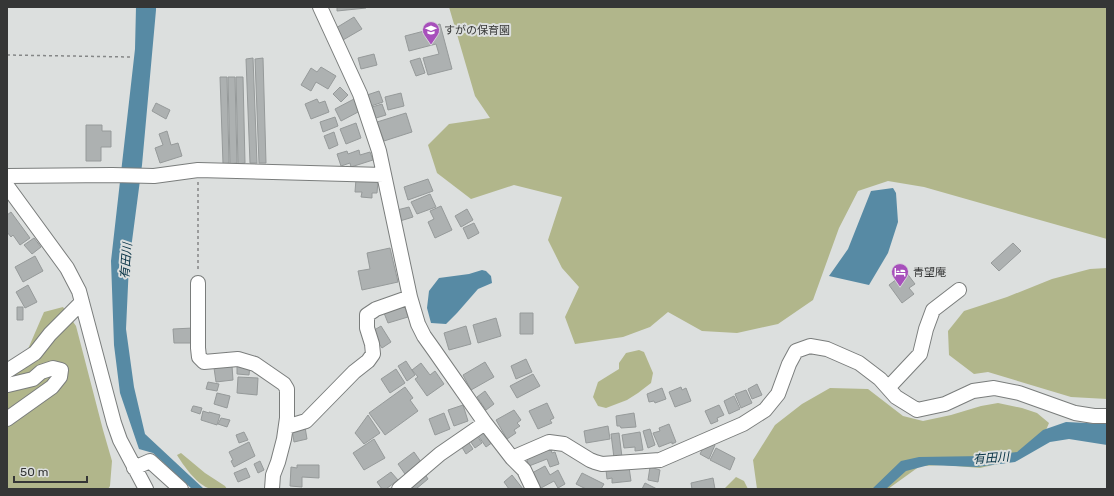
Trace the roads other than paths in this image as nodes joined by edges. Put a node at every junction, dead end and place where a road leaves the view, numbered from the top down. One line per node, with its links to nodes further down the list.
1 (320, 7): 2 (street)
2 (384, 175): 3 (street); 7 (street)
3 (7, 176)
4 (7, 186): 8 (street)
5 (198, 283): 15 (street)
6 (959, 290): 11 (street)
7 (410, 297): 14 (street); 15 (street)
8 (82, 302): 9 (street); 17 (street)
9 (7, 371)
10 (7, 383): 13 (street)
11 (888, 388): 12 (street); 16 (street)
12 (1107, 416)
13 (7, 419)
14 (485, 423): 16 (street); 21 (street)
15 (286, 427): 20 (street)
16 (512, 458): 22 (street)
17 (134, 468): 18 (street); 19 (street)
18 (146, 489)
19 (181, 489)
20 (272, 489)
21 (400, 489)
22 (533, 489)

